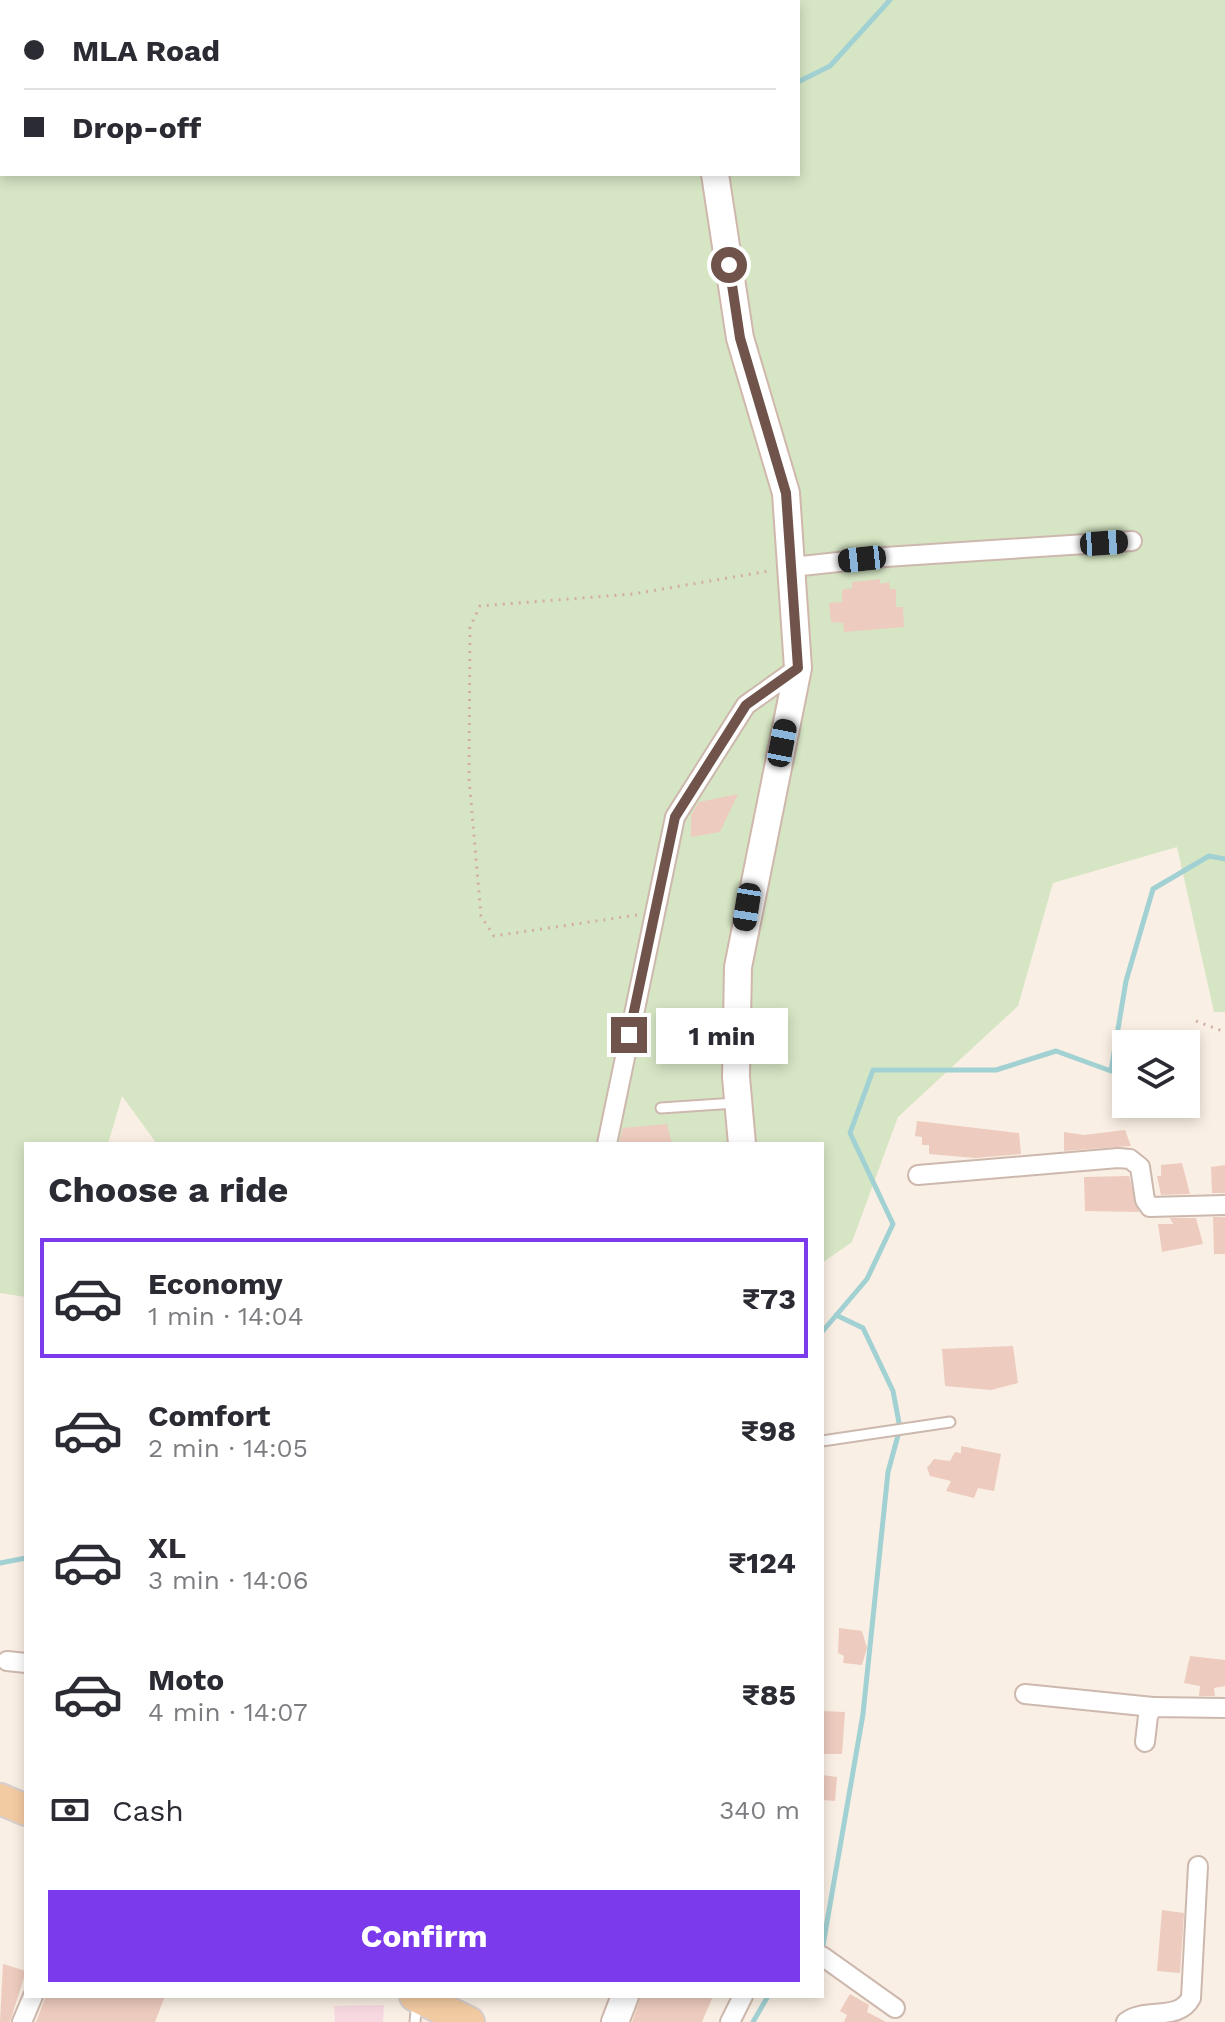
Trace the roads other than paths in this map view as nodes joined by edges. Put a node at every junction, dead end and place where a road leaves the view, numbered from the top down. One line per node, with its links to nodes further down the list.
1 (715, 176): 3 (street)
2 (1132, 541): 3 (street)
3 (792, 567): 4 (street)
4 (798, 668): 5 (street); 7 (street)
5 (739, 1103): 6 (lane); 8 (street)
6 (661, 1108)
7 (607, 1142)
8 (742, 1142)
9 (918, 1175): 10 (street)
10 (1225, 1205)
11 (950, 1422): 12 (lane)
12 (824, 1441)
13 (7, 1661): 14 (street)
14 (24, 1663)
15 (1025, 1694): 16 (street)
16 (1153, 1707): 17 (street); 18 (street)
17 (1225, 1708)
18 (1145, 1742)
19 (0, 1799): 20 (main road)
20 (24, 1809)
21 (1198, 1866): 32 (street)
22 (824, 1957): 27 (street)
23 (32, 1998): 28 (street)
24 (624, 1998): 30 (street)
25 (742, 1998): 31 (street)
26 (416, 2005): 29 (main road)
27 (895, 2008)
28 (22, 2022)
29 (469, 2022)
30 (615, 2022)
31 (730, 2022)
32 (1126, 2022)

